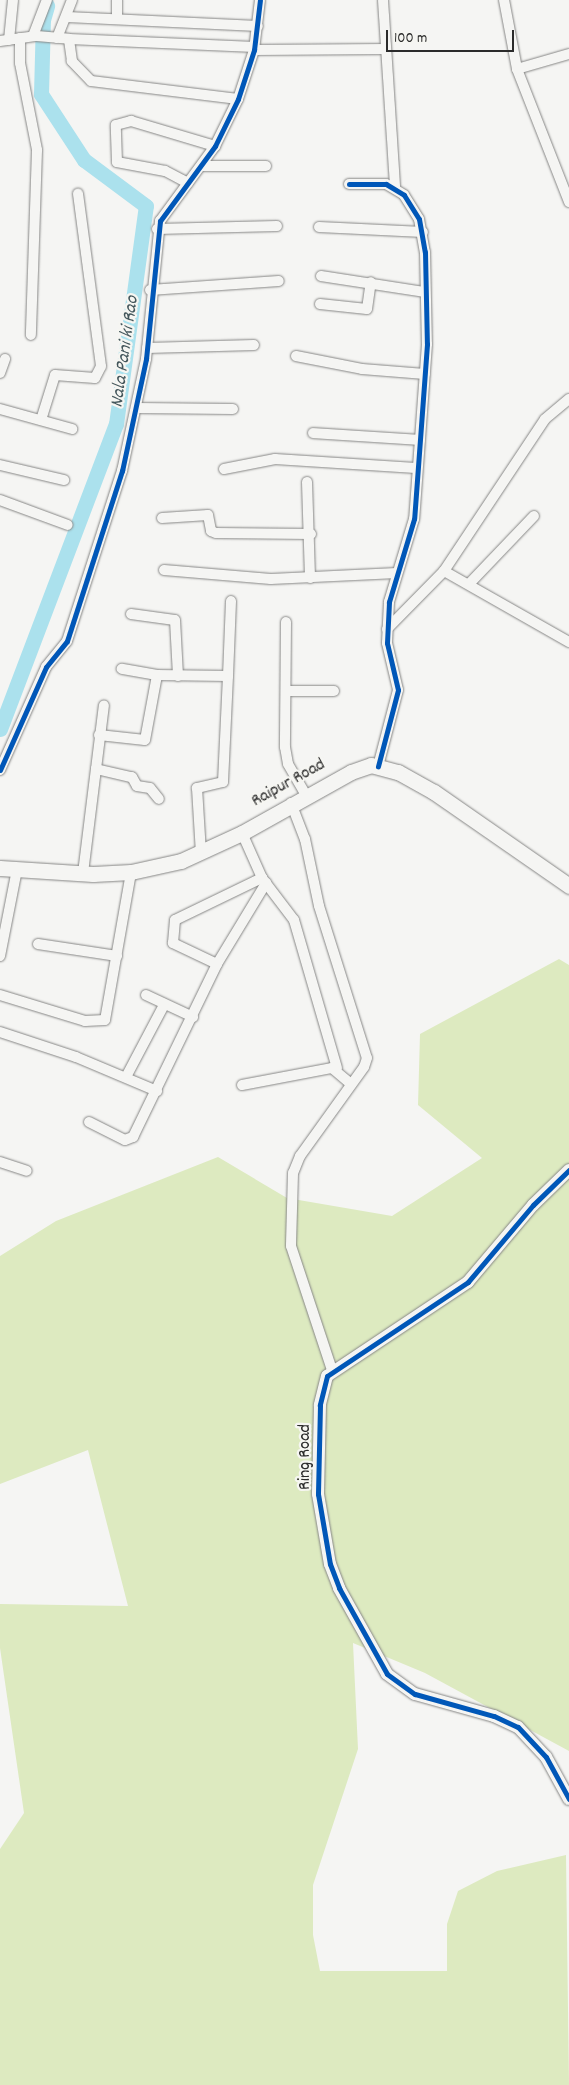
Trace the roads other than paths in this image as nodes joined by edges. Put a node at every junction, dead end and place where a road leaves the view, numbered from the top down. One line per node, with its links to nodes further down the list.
1 (13, 0): 15 (street)
2 (47, 0): 11 (street)
3 (72, 0): 8 (street)
4 (117, 0): 9 (street)
5 (260, 0): 10 (street)
6 (383, 0): 17 (street)
7 (504, 0): 19 (street)
8 (67, 17): 9 (street); 13 (street)
9 (118, 17): 10 (street)
10 (258, 26): 16 (street)
11 (35, 36): 12 (street); 13 (street)
12 (20, 38): 15 (street); 39 (street)
13 (56, 38): 14 (street)
14 (69, 39): 16 (street); 20 (street)
15 (4, 40)
16 (254, 49): 17 (street); 20 (street)
17 (386, 49): 26 (street)
18 (569, 54): 19 (street)
19 (517, 69): 28 (street)
20 (238, 99): 21 (street)
21 (215, 146): 22 (street); 24 (street)
22 (202, 166): 23 (street); 24 (street)
23 (266, 166)
24 (188, 183): 31 (street)
25 (349, 184): 26 (street)
26 (395, 188): 32 (street)
27 (78, 194): 50 (street)
28 (569, 202)
29 (277, 226): 31 (street)
30 (319, 227): 32 (street)
31 (158, 229): 36 (street)
32 (423, 232): 37 (street)
33 (321, 276): 35 (street)
34 (279, 281): 36 (street)
35 (371, 282): 37 (street); 38 (street)
36 (150, 290): 41 (street)
37 (424, 292): 45 (street)
38 (320, 304)
39 (31, 335)
40 (254, 345): 41 (street)
41 (147, 348): 48 (street)
42 (296, 356): 45 (street)
43 (4, 358): 44 (street)
44 (0, 373)
45 (425, 374): 53 (street)
46 (569, 399): 65 (street)
47 (0, 408): 50 (street)
48 (137, 408): 49 (street); 84 (street)
49 (233, 409)
50 (41, 420): 51 (street)
51 (72, 429)
52 (313, 433): 53 (street)
53 (420, 440): 56 (street)
54 (0, 464): 57 (street)
55 (224, 468): 56 (street)
56 (416, 468): 66 (street)
57 (64, 480)
58 (307, 482): 63 (street)
59 (0, 500): 62 (street)
60 (534, 516): 68 (street)
61 (162, 518): 63 (street)
62 (68, 525)
63 (311, 534): 67 (street)
64 (164, 570): 67 (street)
65 (444, 570): 68 (street); 72 (street)
66 (397, 573): 67 (street); 72 (street)
67 (310, 578)
68 (469, 584): 73 (street)
69 (231, 601): 77 (street)
70 (131, 614): 76 (street)
71 (286, 622): 78 (street)
72 (387, 629): 82 (street)
73 (569, 642)
74 (122, 669): 75 (street)
75 (157, 675): 76 (street); 81 (street)
76 (178, 676): 77 (street)
77 (228, 676): 89 (street)
78 (287, 691): 79 (street); 85 (street)
79 (334, 691)
80 (104, 705): 81 (street)
81 (99, 736): 83 (street)
82 (378, 766): 85 (main road, Raipur Road); 95 (main road, Raipur Road)
83 (96, 769): 86 (street); 93 (street)
84 (0, 770)
85 (306, 795): 87 (main road, Raipur Road)
86 (159, 799)
87 (291, 804): 88 (main road, Raipur Road); 107 (street)
88 (242, 833): 89 (main road, Raipur Road); 94 (street)
89 (201, 854): 92 (main road, Raipur Road)
90 (0, 868): 91 (main road, Raipur Road)
91 (17, 869): 93 (main road, Raipur Road); 97 (street)
92 (131, 872): 93 (main road, Raipur Road); 98 (street)
93 (83, 873)
94 (264, 881): 99 (street); 99 (street); 105 (street)
95 (569, 886)
96 (38, 944): 98 (street)
97 (0, 956)
98 (117, 956): 100 (street)
99 (216, 964): 103 (street)
100 (0, 995)
101 (146, 995): 102 (street)
102 (164, 1005): 103 (street); 106 (street)
103 (193, 1017): 109 (street)
104 (0, 1032): 106 (street)
105 (337, 1068): 107 (street); 108 (street)
106 (126, 1077): 109 (street)
107 (351, 1084): 114 (street)
108 (242, 1086)
109 (157, 1091): 110 (street)
110 (89, 1122)
111 (0, 1162): 113 (street)
112 (569, 1170): 114 (street)
113 (27, 1171)
114 (332, 1370): 115 (street, Ring Road)
115 (569, 1799)

